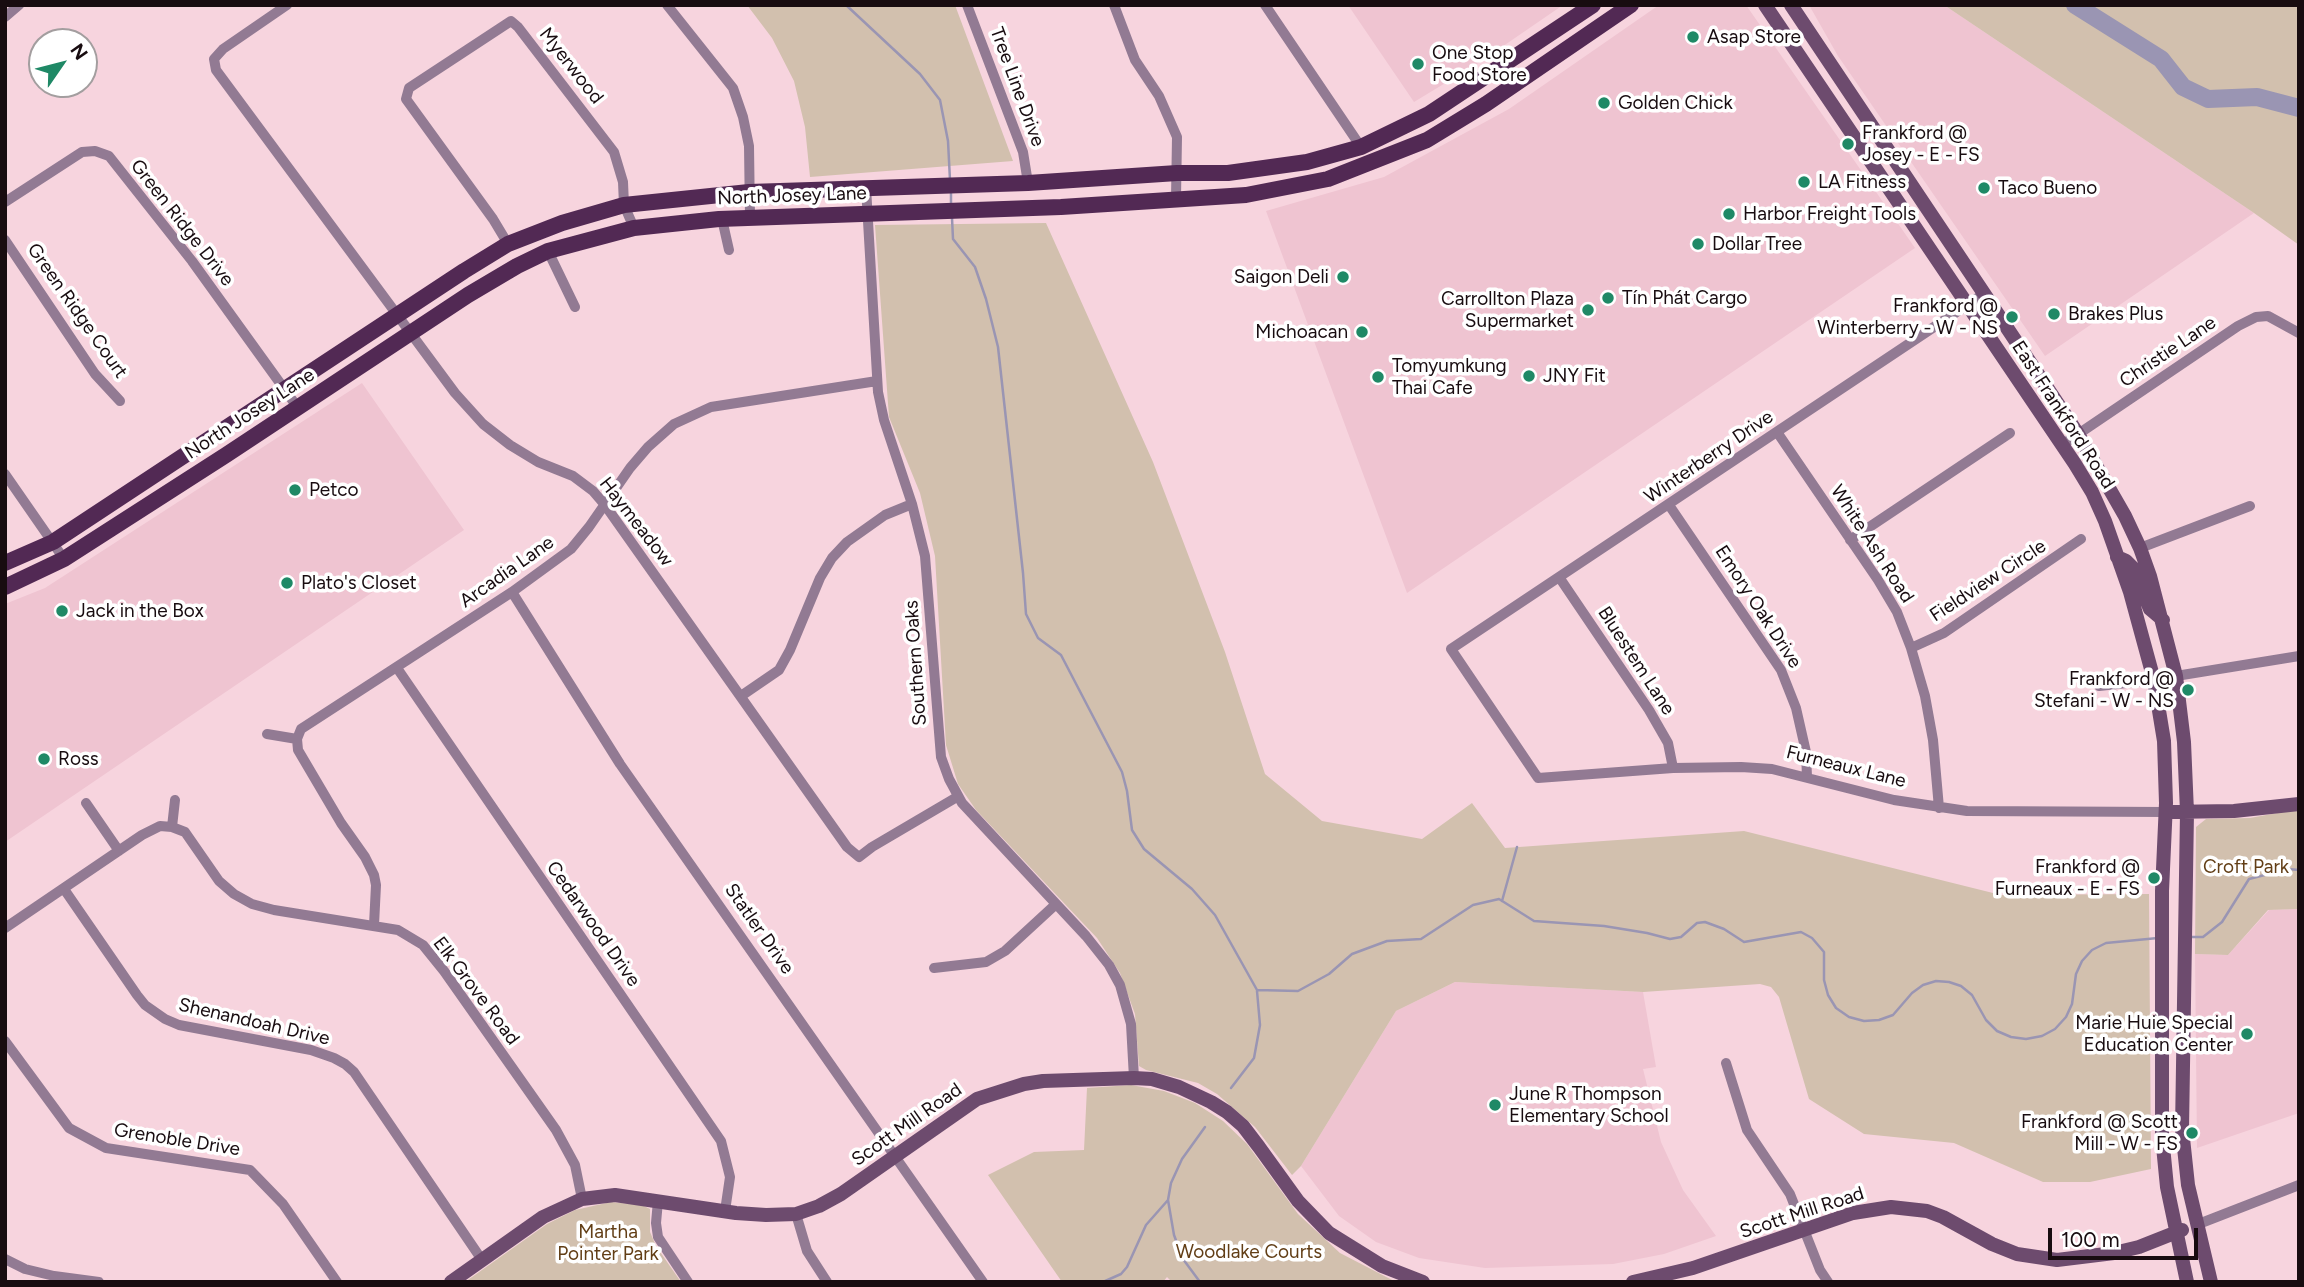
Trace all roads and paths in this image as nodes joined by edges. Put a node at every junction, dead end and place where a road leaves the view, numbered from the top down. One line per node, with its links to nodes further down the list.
1 (19, 5): 11 (street)
2 (287, 5): 35 (street, Haymeadow)
3 (667, 5): 20 (street)
4 (967, 5): 18 (street, Tree Line Drive)
5 (1114, 5): 17 (street)
6 (1265, 5): 16 (street)
7 (1593, 5): 12 (main road, North Josey Lane)
8 (1631, 5): 13 (main road, North Josey Lane)
9 (1765, 5): 15 (main road, East Frankford Road)
10 (1791, 5): 14 (main road, East Frankford Road)
11 (5, 17)
12 (1470, 89): 13 (main road); 16 (main road, North Josey Lane)
13 (1486, 104): 21 (main road, North Josey Lane)
14 (1864, 114): 15 (main road); 32 (main road, East Frankford Road)
15 (1846, 127): 33 (main road, East Frankford Road)
16 (1361, 147): 17 (main road, North Josey Lane)
17 (1177, 173): 18 (main road, North Josey Lane); 21 (street)
18 (1028, 183): 19 (main road, North Josey Lane)
19 (866, 187): 20 (main road, North Josey Lane); 24 (street, Southern Oaks)
20 (749, 192): 23 (main road, North Josey Lane); 25 (street)
21 (1177, 198): 24 (main road, North Josey Lane)
22 (5, 202): 39 (street, Green Ridge Drive)
23 (624, 205): 27 (street, Myerwood); 29 (main road, North Josey Lane); 29 (street, Myerwood)
24 (867, 214): 25 (main road, North Josey Lane); 38 (street, Southern Oaks)
25 (750, 218): 26 (main road, North Josey Lane)
26 (722, 219): 27 (main road, North Josey Lane); 30 (street)
27 (634, 228): 31 (main road, North Josey Lane)
28 (5, 240): 40 (street, Green Ridge Court)
29 (508, 244): 35 (main road, North Josey Lane)
30 (729, 250)
31 (548, 251): 34 (street); 36 (main road, North Josey Lane)
32 (1985, 293): 33 (street, Winterberry Drive); 44 (main road, East Frankford Road)
33 (1967, 304): 42 (street, Winterberry Drive); 45 (main road, East Frankford Road)
34 (575, 307)
35 (396, 315): 36 (street, Haymeadow); 39 (main road, North Josey Lane)
36 (412, 333): 41 (main road, North Josey Lane); 48 (street, Haymeadow)
37 (2299, 333): 44 (street, Christie Lane)
38 (877, 381): 47 (street, Southern Oaks); 48 (street, Arcadia Lane)
39 (284, 388): 41 (street, Green Ridge Drive); 53 (main road, North Josey Lane)
40 (120, 401)
41 (298, 408): 56 (main road, North Josey Lane)
42 (1777, 432): 49 (street, Winterberry Drive); 52 (street, White Ash Road)
43 (2010, 433): 52 (street)
44 (2078, 434): 45 (street, Christie Lane); 54 (main road, East Frankford Road)
45 (2062, 445): 55 (main road, East Frankford Road)
46 (5, 474): 53 (street)
47 (912, 504): 69 (street); 74 (street, Southern Oaks)
48 (605, 505): 60 (street, Arcadia Lane); 69 (street, Haymeadow)
49 (1669, 505): 58 (street, Winterberry Drive); 73 (street, Emory Oak Drive)
50 (2250, 506): 54 (street)
51 (2081, 539): 62 (street, Fieldview Circle)
52 (1850, 540): 62 (street, White Ash Road)
53 (53, 542): 56 (street); 57 (main road, North Josey Lane)
54 (2140, 548): 61 (main road, East Frankford Road)
55 (2117, 557): 61 (main road); 67 (main road, East Frankford Road)
56 (64, 559): 59 (main road, North Josey Lane)
57 (5, 563)
58 (1559, 577): 63 (street, Winterberry Drive); 72 (street, Bluestem Lane)
59 (5, 587)
60 (512, 592): 65 (street, Arcadia Lane); 93 (street, Statler Drive)
61 (2164, 620): 66 (main road, East Frankford Road)
62 (1911, 648): 78 (street, White Ash Road)
63 (1451, 649): 72 (street, Furneaux Lane)
64 (2299, 656): 66 (street)
65 (397, 668): 71 (street, Arcadia Lane); 97 (street, Cedarwood Drive)
66 (2176, 676): 80 (main road, East Frankford Road)
67 (2154, 680): 68 (street); 79 (main road, East Frankford Road)
68 (2099, 686)
69 (741, 696): 74 (street, Haymeadow)
70 (267, 734): 71 (street)
71 (297, 739): 85 (street)
72 (1673, 768): 73 (street, Furneaux Lane)
73 (1807, 777): 78 (street, Furneaux Lane)
74 (957, 797): 84 (street, Southern Oaks)
75 (175, 800): 81 (street)
76 (86, 803): 82 (street)
77 (2299, 804): 80 (main road, Furneaux Lane)
78 (1938, 808): 79 (street, Furneaux Lane)
79 (2166, 812): 80 (main road, Furneaux Lane); 89 (main road, East Frankford Road)
80 (2187, 812): 92 (main road, East Frankford Road)
81 (172, 827): 82 (street); 85 (street, Elk Grove Road)
82 (119, 851): 83 (street)
83 (64, 889): 86 (street); 103 (street, Shenandoah Drive)
84 (1055, 905): 87 (street); 91 (street, Southern Oaks)
85 (374, 925): 95 (street, Elk Grove Road)
86 (5, 928)
87 (934, 968)
88 (5, 1041): 105 (street, Grenoble Drive)
89 (2162, 1055): 92 (main road); 101 (main road, East Frankford Road)
90 (1726, 1063): 100 (street)
91 (1135, 1078): 93 (main road, Scott Mill Road); 110 (main road, Scott Mill Road)
92 (2182, 1104): 99 (main road, East Frankford Road)
93 (896, 1155): 98 (main road, Scott Mill Road); 109 (street, Statler Drive)
94 (2299, 1185): 99 (street, Scott Mill Road)
95 (582, 1199): 96 (main road, Scott Mill Road); 103 (main road, Scott Mill Road)
96 (658, 1201): 97 (main road, Scott Mill Road); 107 (street)
97 (725, 1211): 98 (main road, Scott Mill Road)
98 (796, 1214): 108 (street)
99 (2196, 1225): 101 (main road, Scott Mill Road); 114 (main road, East Frankford Road)
100 (1803, 1229): 101 (main road, Scott Mill Road); 111 (main road, Scott Mill Road); 112 (street)
101 (2175, 1232): 113 (main road, East Frankford Road)
102 (5, 1259): 104 (street)
103 (482, 1260): 106 (main road, Scott Mill Road)
104 (99, 1282)
105 (337, 1282)
106 (451, 1282)
107 (688, 1282)
108 (827, 1282)
109 (983, 1282)
110 (1423, 1282)
111 (1633, 1282)
112 (1828, 1282)
113 (2188, 1282)
114 (2211, 1282)

